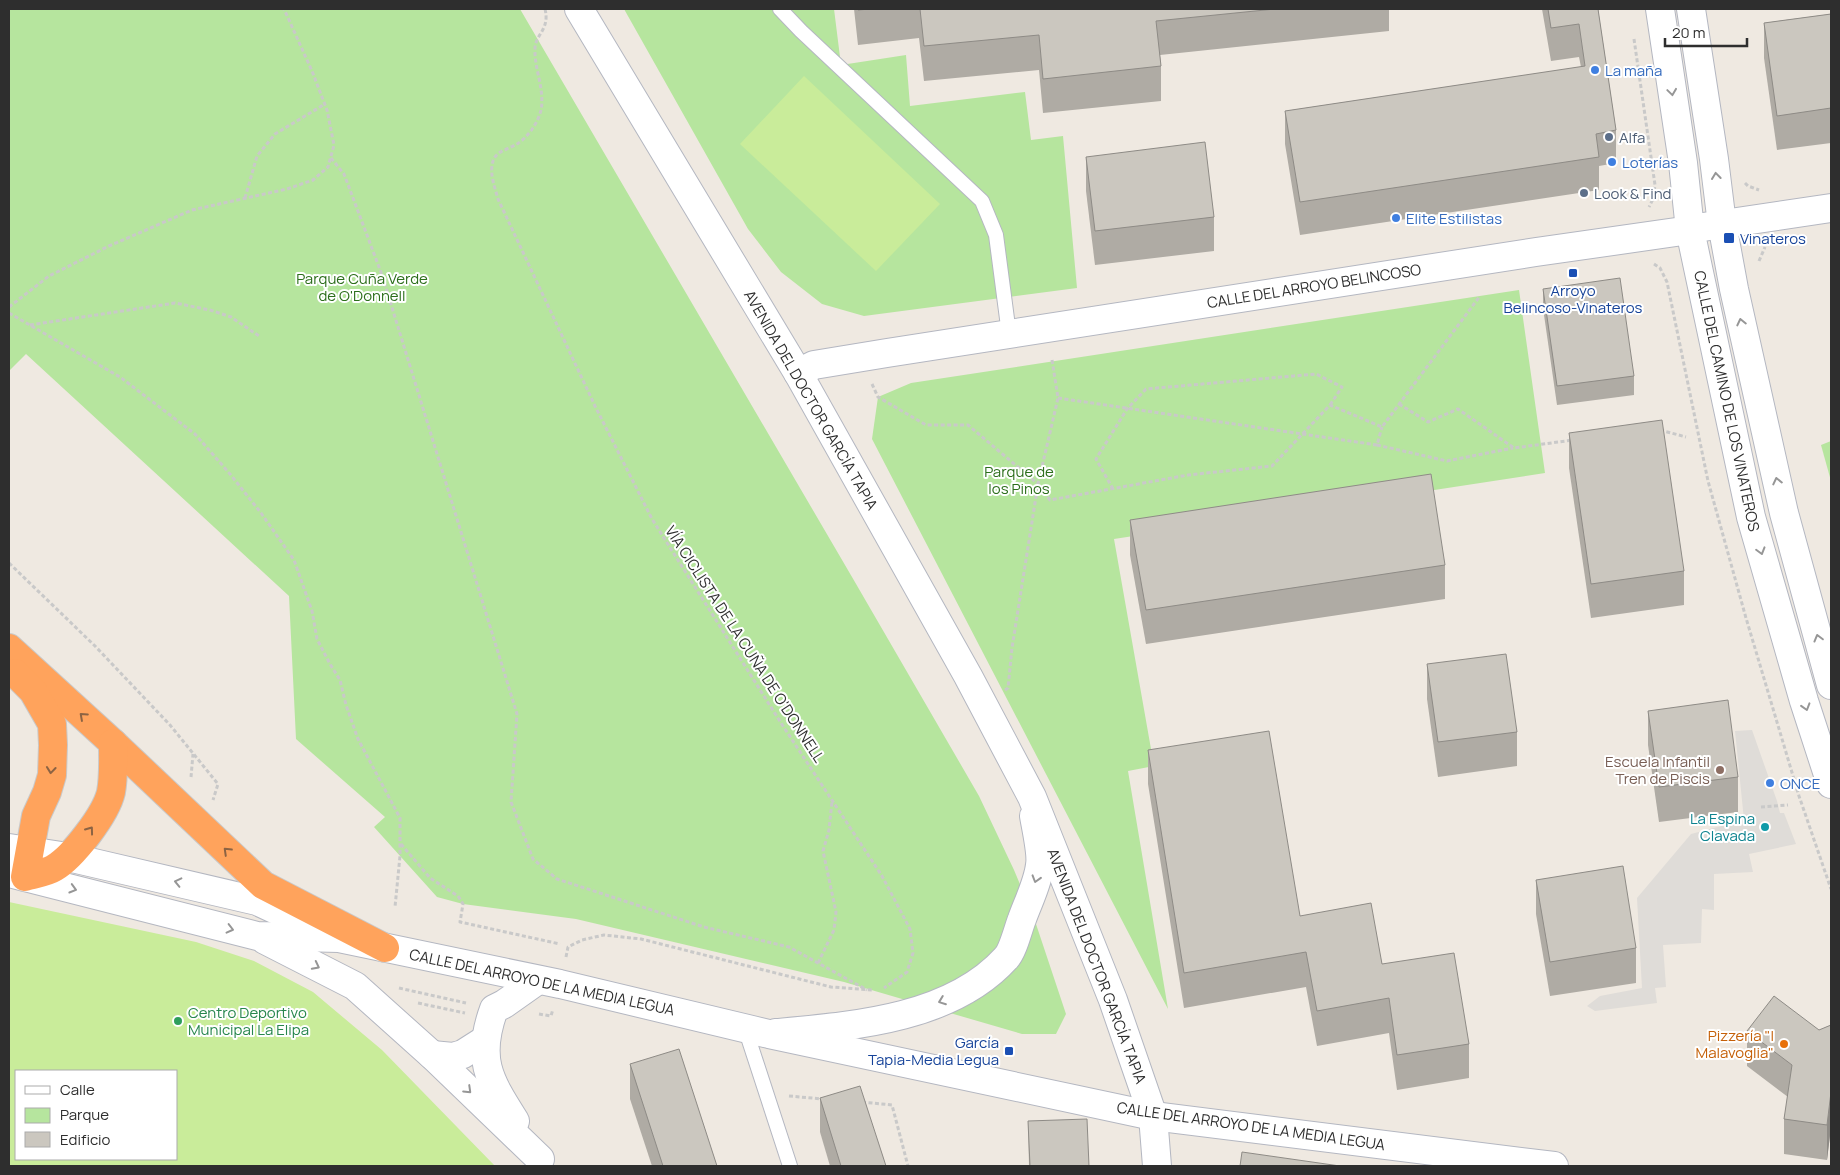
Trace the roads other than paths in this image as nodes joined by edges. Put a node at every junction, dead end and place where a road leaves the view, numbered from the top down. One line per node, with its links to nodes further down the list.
1 (579, 9): 9 (street, AVENIDA DEL DOCTOR GARCÍA TAPIA)
2 (780, 9): 8 (lane)
3 (1660, 9): 7 (street, CALLE DEL CAMINO DE LOS VINATEROS, one-way to 7)
4 (1691, 9): 6 (street, CALLE DEL CAMINO DE LOS VINATEROS, one-way to 4)
5 (1831, 208): 6 (street, CALLE DEL ARROYO BELINCOSO)
6 (1722, 224): 7 (street, CALLE DEL ARROYO BELINCOSO); 12 (street, CALLE DEL CAMINO DE LOS VINATEROS, one-way to 6)
7 (1690, 230): 8 (street, CALLE DEL ARROYO BELINCOSO); 14 (street, CALLE DEL CAMINO DE LOS VINATEROS, one-way to 14)
8 (1009, 334): 9 (street, CALLE DEL ARROYO BELINCOSO)
9 (798, 373): 15 (street, AVENIDA DEL DOCTOR GARCÍA TAPIA)
10 (9, 648): 13 (highway, one-way to 10)
11 (9, 667): 17 (highway, one-way to 17)
12 (1831, 685)
13 (113, 743): 16 (highway, one-way to 13); 20 (highway, one-way to 13)
14 (1831, 784)
15 (1032, 797): 22 (street, AVENIDA DEL DOCTOR GARCÍA TAPIA, one-way to 22); 25 (street, AVENIDA DEL DOCTOR GARCÍA TAPIA)
16 (68, 857): 17 (street, CALLE DEL ARROYO DE LA MEDIA LEGUA); 19 (street, CALLE DEL ARROYO DE LA MEDIA LEGUA, one-way to 16)
17 (18, 862): 18 (street, CALLE DEL ARROYO DE LA MEDIA LEGUA, one-way to 18)
18 (257, 936): 19 (street, CALLE DEL ARROYO DE LA MEDIA LEGUA); 24 (street, one-way to 24)
19 (338, 938): 20 (street, CALLE DEL ARROYO DE LA MEDIA LEGUA)
20 (385, 948): 21 (street, CALLE DEL ARROYO DE LA MEDIA LEGUA)
21 (538, 980): 22 (street, CALLE DEL ARROYO DE LA MEDIA LEGUA); 23 (street)
22 (757, 1031): 25 (street, CALLE DEL ARROYO DE LA MEDIA LEGUA); 28 (lane)
23 (485, 1040): 24 (street); 26 (street)
24 (432, 1055): 26 (street, one-way to 26)
25 (1153, 1116): 27 (street, CALLE DEL ARROYO DE LA MEDIA LEGUA); 29 (street, AVENIDA DEL DOCTOR GARCÍA TAPIA)
26 (542, 1163)
27 (1523, 1164): 30 (street, CALLE DEL ARROYO DE LA MEDIA LEGUA)
28 (790, 1166)
29 (1157, 1166)
30 (1554, 1166)

